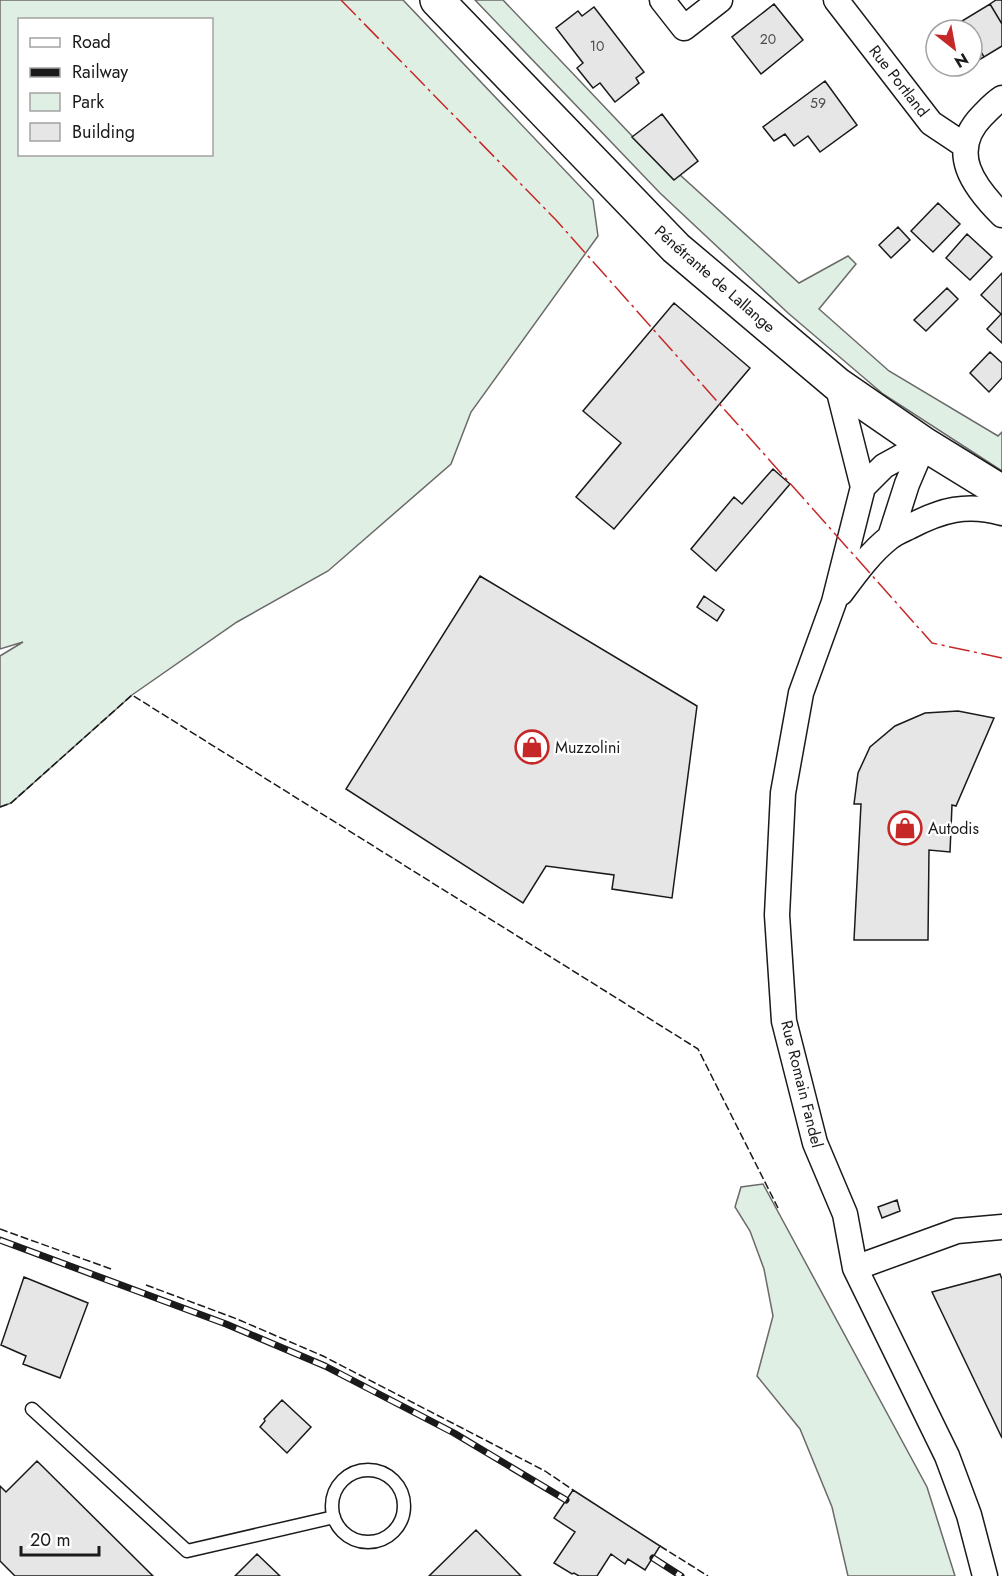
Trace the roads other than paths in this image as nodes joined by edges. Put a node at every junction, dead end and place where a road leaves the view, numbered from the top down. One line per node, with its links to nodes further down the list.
1 (437, 0): 8 (main road, Pénétrante de Lallange)
2 (662, 0): 3 (street)
3 (720, 0)
4 (836, 0): 6 (street, Rue Portland)
5 (1002, 98): 6 (street)
6 (964, 145): 7 (street)
7 (1002, 215)
8 (837, 384): 9 (main road, Pénétrante de Lallange); 10 (street, Rue Romain Fandel)
9 (924, 444): 10 (street); 11 (main road, Pénétrante de Lallange); 13 (street, Rue Romain Fandel)
10 (862, 487): 14 (street, Rue Romain Fandel)
11 (1002, 492)
12 (1002, 513): 13 (street, Rue Romain Fandel)
13 (890, 537): 14 (street, Rue Romain Fandel)
14 (834, 603): 16 (street, Rue Romain Fandel)
15 (1002, 1227): 16 (street)
16 (855, 1268): 19 (street, Rue Romain Fandel)
17 (32, 1409): 18 (lane)
18 (334, 1517): 18 (lane)
19 (985, 1576)

